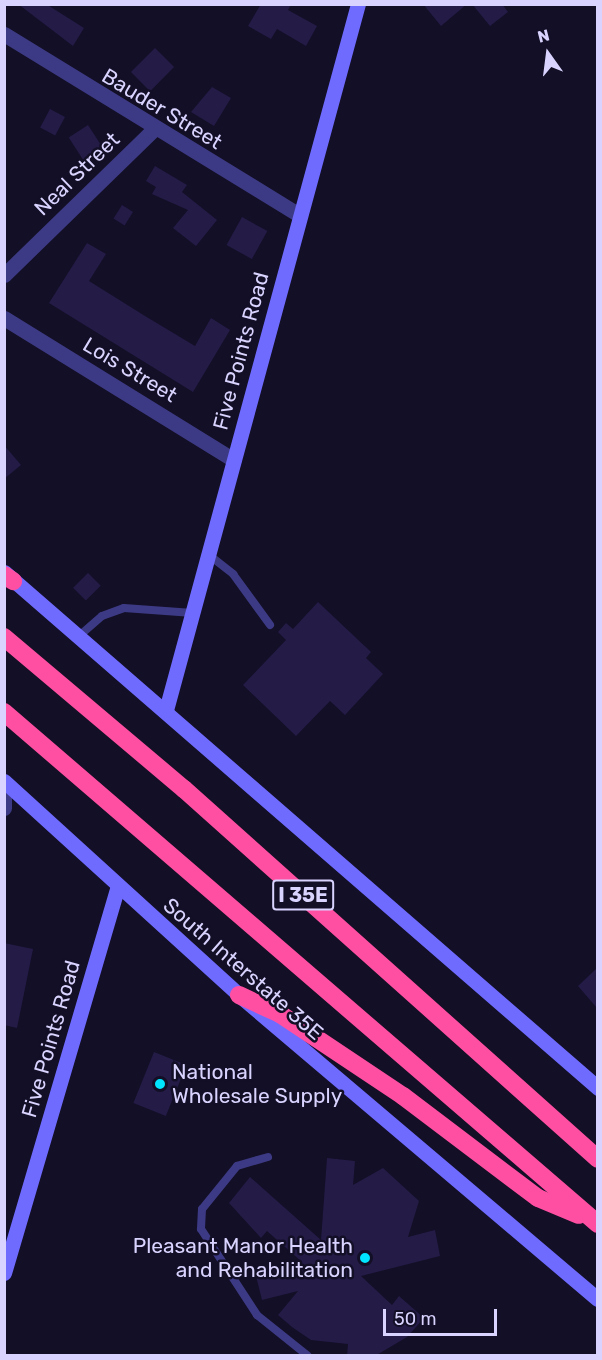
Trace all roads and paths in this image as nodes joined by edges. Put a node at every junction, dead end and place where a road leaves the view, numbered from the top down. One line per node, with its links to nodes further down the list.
1 (358, 4): 4 (main road, Five Points Road)
2 (4, 34): 3 (street, Bauder Street)
3 (153, 130): 4 (street, Bauder Street); 5 (street, Neal Street)
4 (299, 215): 7 (main road, Five Points Road)
5 (4, 275)
6 (4, 318): 7 (street, Lois Street)
7 (234, 460): 8 (main road, Five Points Road)
8 (209, 555): 10 (main road, Five Points Road); 11 (lane)
9 (7, 576): 12 (main road)
10 (193, 613): 12 (lane); 14 (main road, Five Points Road)
11 (270, 625)
12 (79, 636): 14 (main road)
13 (4, 637): 22 (highway, I 35E)
14 (166, 710): 20 (main road)
15 (4, 712): 23 (highway, I 35E)
16 (6, 784): 17 (street); 18 (main road, South Interstate 35E)
17 (4, 807)
18 (117, 885): 19 (main road, South Interstate 35E); 24 (main road, Five Points Road)
19 (239, 995): 23 (highway); 25 (main road, South Interstate 35E)
20 (597, 1088)
21 (268, 1157): 26 (lane)
22 (597, 1159)
23 (595, 1222)
24 (4, 1273)
25 (597, 1299)
26 (308, 1356)

